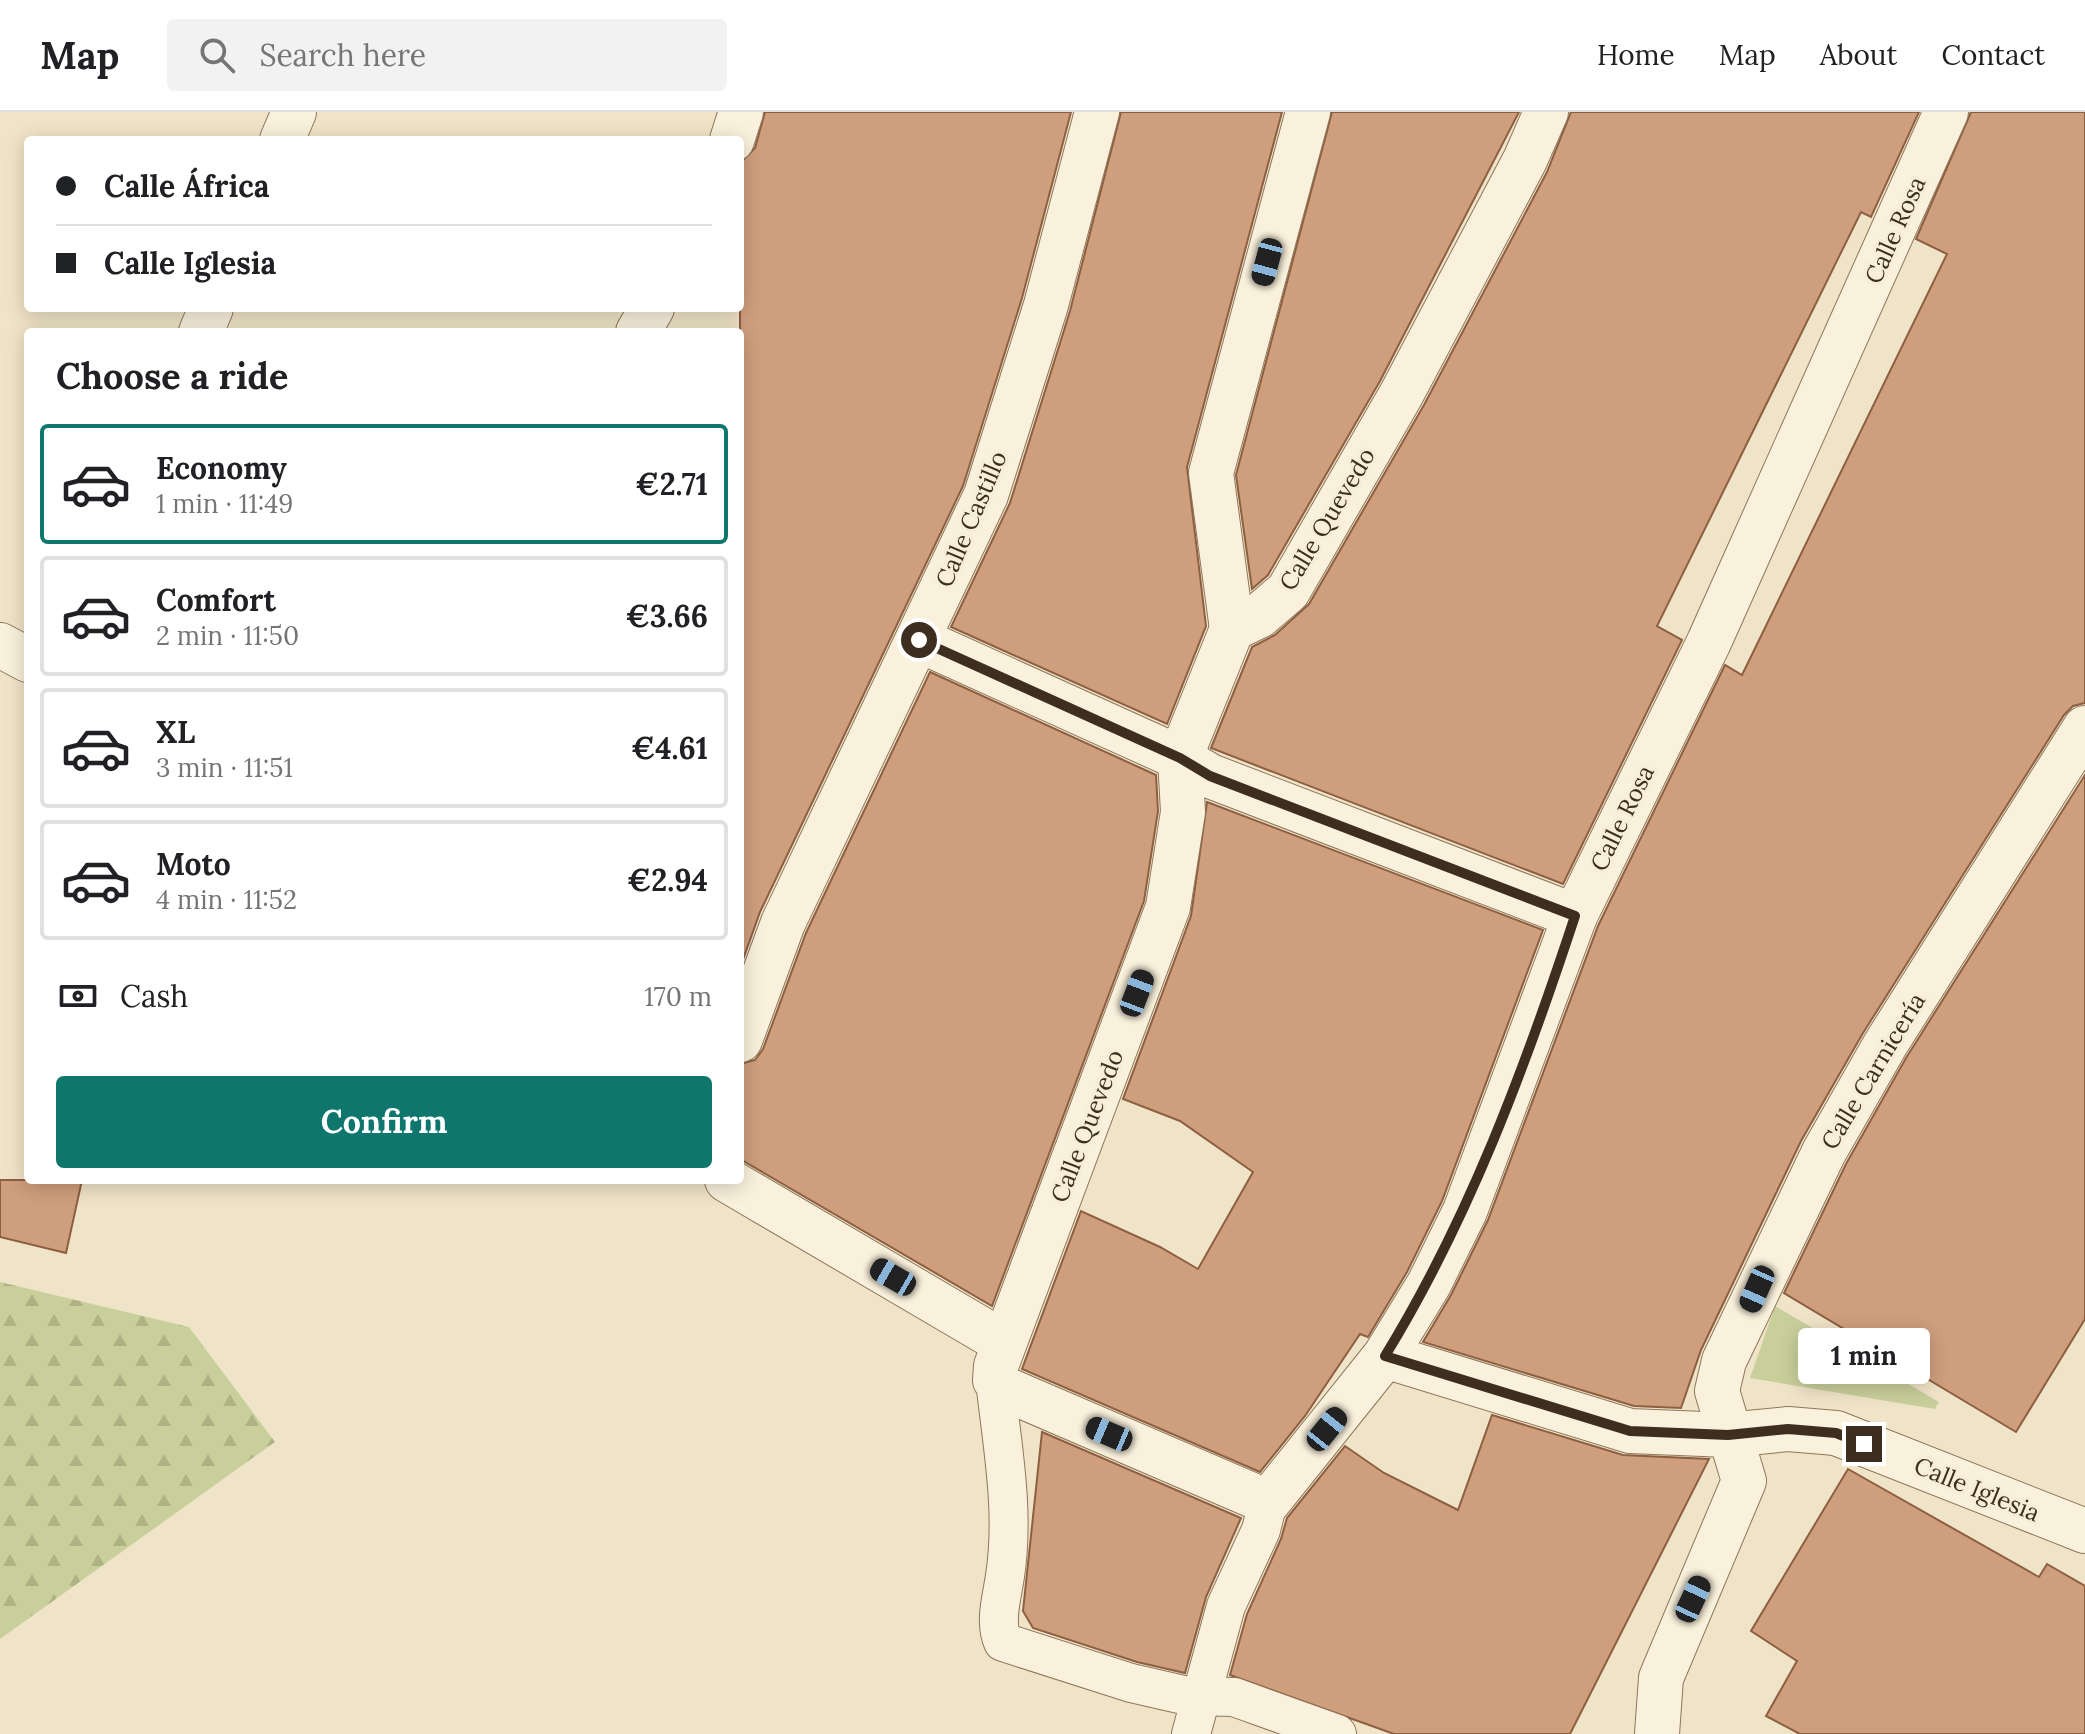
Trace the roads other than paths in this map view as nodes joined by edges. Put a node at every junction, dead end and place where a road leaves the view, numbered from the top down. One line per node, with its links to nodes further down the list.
1 (294, 112): 7 (street)
2 (741, 112): 8 (street)
3 (1097, 112): 10 (street, Calle Castillo)
4 (1308, 112): 9 (street)
5 (1546, 112): 9 (street, Calle Quevedo)
6 (1946, 112): 15 (street, Calle Rosa)
7 (284, 136)
8 (733, 136)
9 (1232, 629): 14 (street, Calle Quevedo)
10 (919, 640): 14 (street); 16 (street, Calle Castillo)
11 (0, 645): 12 (street)
12 (24, 658)
13 (2085, 728): 20 (street, Calle Carnicería)
14 (1180, 758): 15 (street); 19 (street, Calle Quevedo)
15 (1575, 916): 18 (street, Calle Rosa)
16 (744, 1029)
17 (733, 1184): 19 (street)
18 (1385, 1356): 20 (street, Calle Iglesia); 21 (street, Calle Rosa)
19 (999, 1361): 21 (street); 23 (lane)
20 (1728, 1435): 22 (street, Calle Iglesia); 26 (street, Calle Carnicería)
21 (1268, 1502): 23 (lane)
22 (2085, 1531)
23 (1199, 1696): 24 (lane); 25 (lane)
24 (1191, 1734)
25 (1337, 1734)
26 (1657, 1734)

